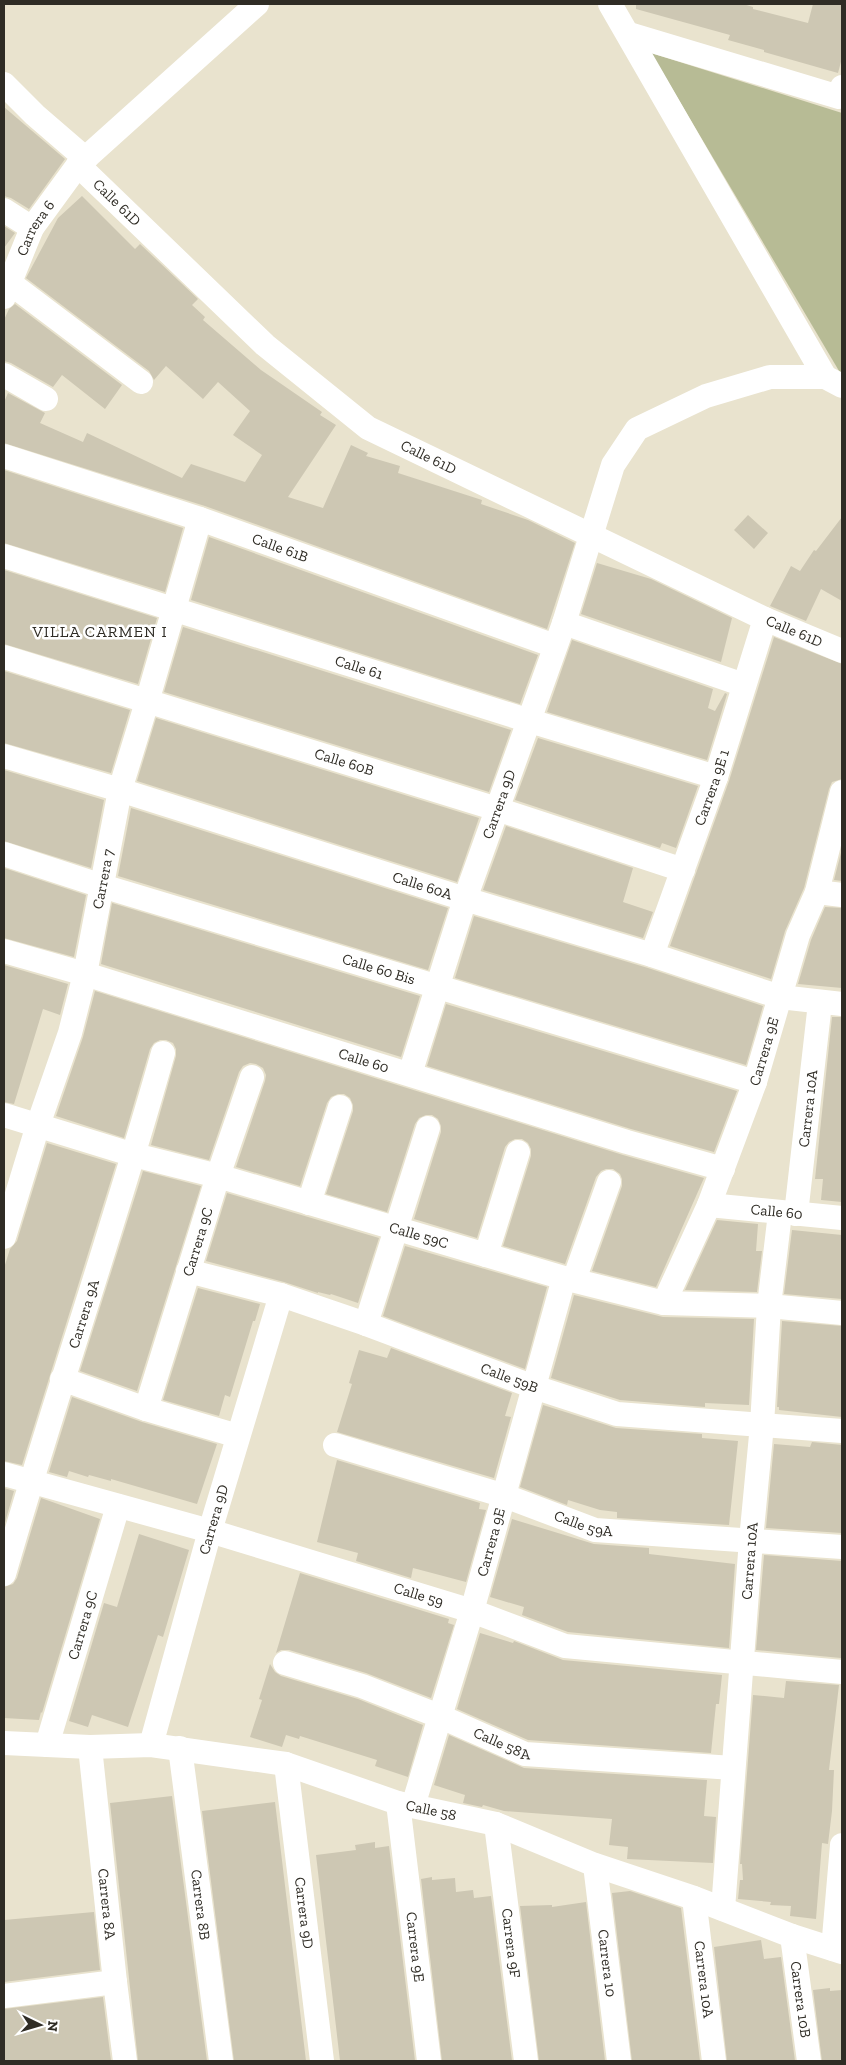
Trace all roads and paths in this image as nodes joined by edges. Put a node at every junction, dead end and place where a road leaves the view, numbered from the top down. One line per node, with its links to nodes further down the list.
1 (257, 4): 6 (street, Carrera 6)
2 (610, 4): 3 (street)
3 (629, 34): 5 (street); 11 (street)
4 (4, 84): 6 (street, Calle 61D)
5 (842, 87)
6 (82, 162): 8 (street, Carrera 6); 16 (street, Calle 61D)
7 (4, 210): 8 (street)
8 (32, 228): 9 (street, Carrera 6)
9 (7, 290): 12 (street)
10 (6, 380): 13 (street)
11 (834, 381): 16 (street, Carrera 9D)
12 (141, 382)
13 (46, 399)
14 (4, 456): 15 (street, Calle 61B)
15 (200, 518): 18 (street, Carrera 7); 21 (street, Calle 61B)
16 (591, 536): 19 (street, Calle 61D); 20 (street, Carrera 9D)
17 (4, 556): 18 (street, Calle 61)
18 (174, 609): 25 (street, Carrera 7); 26 (street, Calle 61)
19 (765, 619): 22 (street, Calle 61D); 24 (street, Carrera 9E 1)
20 (564, 623): 21 (street, Carrera 9D); 24 (street)
21 (556, 646): 26 (street, Carrera 9D)
22 (842, 651)
23 (4, 657): 25 (street, Calle 60B)
24 (744, 685): 28 (street, Carrera 9E 1)
25 (147, 702): 29 (street, Carrera 7); 31 (street, Calle 60B)
26 (530, 722): 28 (street, Calle 61); 31 (street, Carrera 9D)
27 (4, 756): 29 (street, Calle 60A)
28 (716, 777): 33 (street, Carrera 9E 1)
29 (120, 790): 34 (street, Carrera 7); 37 (street, Calle 60A)
30 (842, 796): 35 (street, Carrera 9E)
31 (497, 808): 33 (street, Calle 60B); 37 (street, Carrera 9D)
32 (4, 854): 34 (street, Calle 60 Bis)
33 (683, 870): 39 (street, Carrera 9E 1)
34 (102, 886): 40 (street, Carrera 7); 41 (street, Calle 60 Bis)
35 (817, 892): 36 (street); 42 (street, Carrera 9E)
36 (842, 895)
37 (465, 899): 39 (street, Calle 60A); 41 (street, Carrera 9D)
38 (4, 951): 40 (street, Calle 60)
39 (652, 955): 42 (street, Calle 60A)
40 (85, 974): 45 (street, Calle 60); 50 (street, Carrera 7)
41 (437, 987): 45 (street, Carrera 9D); 47 (street, Calle 60 Bis)
42 (780, 997): 43 (street, Calle 60A); 47 (street, Carrera 9E)
43 (831, 1003): 59 (street, Carrera 10A)
44 (163, 1053): 53 (street, Carrera 9A)
45 (410, 1074): 54 (street, Calle 60)
46 (252, 1077): 55 (street, Carrera 9C)
47 (755, 1082): 54 (street, Carrera 9E)
48 (340, 1108): 57 (street)
49 (4, 1115): 50 (street, Calle 59C)
50 (38, 1125): 53 (street, Calle 59C); 62 (street, Carrera 7)
51 (428, 1128): 61 (street)
52 (518, 1152): 63 (street)
53 (134, 1155): 55 (street, Calle 59C); 71 (street, Carrera 9A)
54 (723, 1169): 58 (street, Carrera 9E)
55 (218, 1176): 57 (street, Calle 59C); 64 (street, Carrera 9C)
56 (608, 1182): 65 (street, Carrera 9E)
57 (308, 1202): 61 (street, Calle 59C)
58 (709, 1205): 59 (street, Calle 60); 67 (street, Carrera 9E)
59 (788, 1214): 60 (street, Calle 60); 68 (street, Carrera 10A)
60 (842, 1218)
61 (396, 1228): 63 (street, Calle 59C); 70 (street)
62 (4, 1237)
63 (486, 1255): 65 (street, Calle 59C)
64 (188, 1271): 66 (street, Calle 59B); 73 (street, Carrera 9C)
65 (569, 1279): 67 (street, Calle 59C); 72 (street, Carrera 9E)
66 (281, 1295): 70 (street, Calle 59B); 76 (street, Carrera 9D)
67 (664, 1303): 68 (street, Calle 59C)
68 (770, 1306): 69 (street, Calle 59C); 74 (street, Carrera 10A)
69 (842, 1314)
70 (366, 1324): 72 (street, Calle 59B)
71 (62, 1379): 73 (street); 79 (street, Carrera 9A)
72 (534, 1387): 74 (street, Calle 59B); 80 (street, Carrera 9E)
73 (146, 1409): 76 (street)
74 (762, 1424): 75 (street, Calle 59B); 83 (street, Carrera 10A)
75 (842, 1431)
76 (238, 1436): 82 (street, Carrera 9D)
77 (335, 1445): 80 (street, Calle 59A)
78 (4, 1474): 79 (street, Calle 59)
79 (30, 1482): 81 (street, Calle 59); 85 (street, Carrera 9A)
80 (505, 1496): 83 (street, Calle 59A); 86 (street, Carrera 9E)
81 (118, 1506): 82 (street, Calle 59); 92 (street, Carrera 9C)
82 (210, 1531): 86 (street, Calle 59); 93 (street, Carrera 9D)
83 (751, 1540): 84 (street, Calle 59A); 88 (street, Carrera 10A)
84 (842, 1547)
85 (4, 1574)
86 (472, 1610): 88 (street, Calle 59); 90 (street, Carrera 9E)
87 (285, 1663): 90 (street, Calle 58A)
88 (742, 1663): 89 (street, Calle 59); 97 (street, Carrera 10A)
89 (842, 1672)
90 (439, 1716): 97 (street, Calle 58A); 98 (street, Carrera 9E)
91 (4, 1743): 92 (street, Calle 58)
92 (47, 1745): 94 (street, Calle 58)
93 (151, 1745): 94 (street, Calle 58); 95 (street, Calle 58)
94 (90, 1746): 106 (street, Carrera 8A)
95 (180, 1748): 96 (street, Calle 58); 109 (street, Carrera 8B)
96 (286, 1764): 98 (street, Calle 58); 110 (street, Carrera 9D)
97 (733, 1768): 103 (street, Carrera 10A)
98 (405, 1805): 99 (street, Calle 58); 111 (street, Carrera 9E)
99 (496, 1824): 101 (street, Calle 58); 112 (street, Carrera 9F)
100 (842, 1845): 105 (street)
101 (595, 1865): 102 (street, Calle 58); 113 (street, Carrera 10)
102 (694, 1898): 103 (street, Calle 58); 114 (street, Carrera 10A)
103 (723, 1909): 104 (street, Calle 58)
104 (792, 1936): 105 (street, Calle 58); 115 (street, Carrera 10B)
105 (837, 1951)
106 (114, 1982): 107 (street); 108 (street, Carrera 8A)
107 (4, 1996)
108 (126, 2061)
109 (221, 2061)
110 (322, 2061)
111 (429, 2061)
112 (526, 2061)
113 (619, 2061)
114 (714, 2061)
115 (809, 2061)

